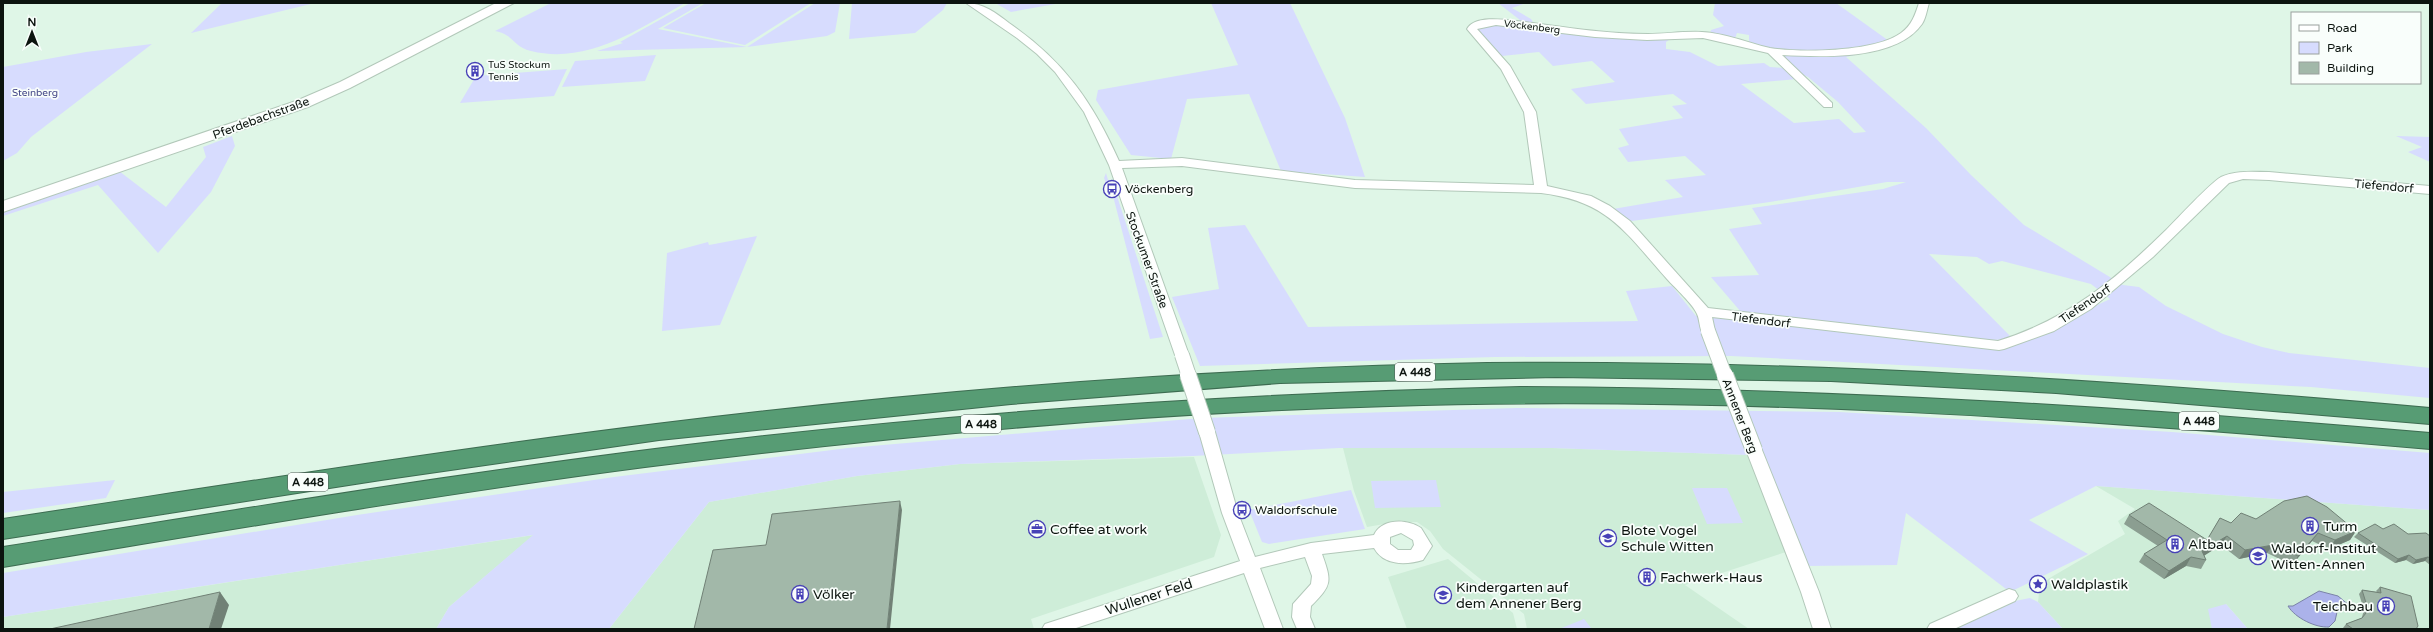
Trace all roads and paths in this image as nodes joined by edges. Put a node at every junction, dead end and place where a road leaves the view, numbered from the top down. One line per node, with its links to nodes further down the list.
1 (507, 3): 9 (main road, Pferdebachstraße)
2 (971, 3): 6 (street, Stockumer Straße)
3 (1924, 3): 4 (street, Vöckenberg)
4 (1772, 51): 5 (street); 7 (street, Vöckenberg)
5 (1828, 105)
6 (1115, 165): 7 (street); 17 (street, Stockumer Straße, bridge)
7 (1542, 189): 10 (street)
8 (2430, 190): 10 (street, Tiefendorf)
9 (3, 207)
10 (1704, 312): 22 (street, Annener Berg, bridge)
11 (2430, 416): 13 (highway, A 448)
12 (2430, 441): 16 (highway, A 448)
13 (3, 529)
14 (1380, 541): 15 (street)
15 (1311, 549): 17 (street); 21 (street)
16 (3, 557)
17 (1248, 565): 19 (street, Wullener Feld); 20 (street, Stockumer Straße)
18 (2009, 596): 23 (street)
19 (1050, 629)
20 (1274, 629)
21 (1306, 629)
22 (1822, 629)
23 (1936, 629)

